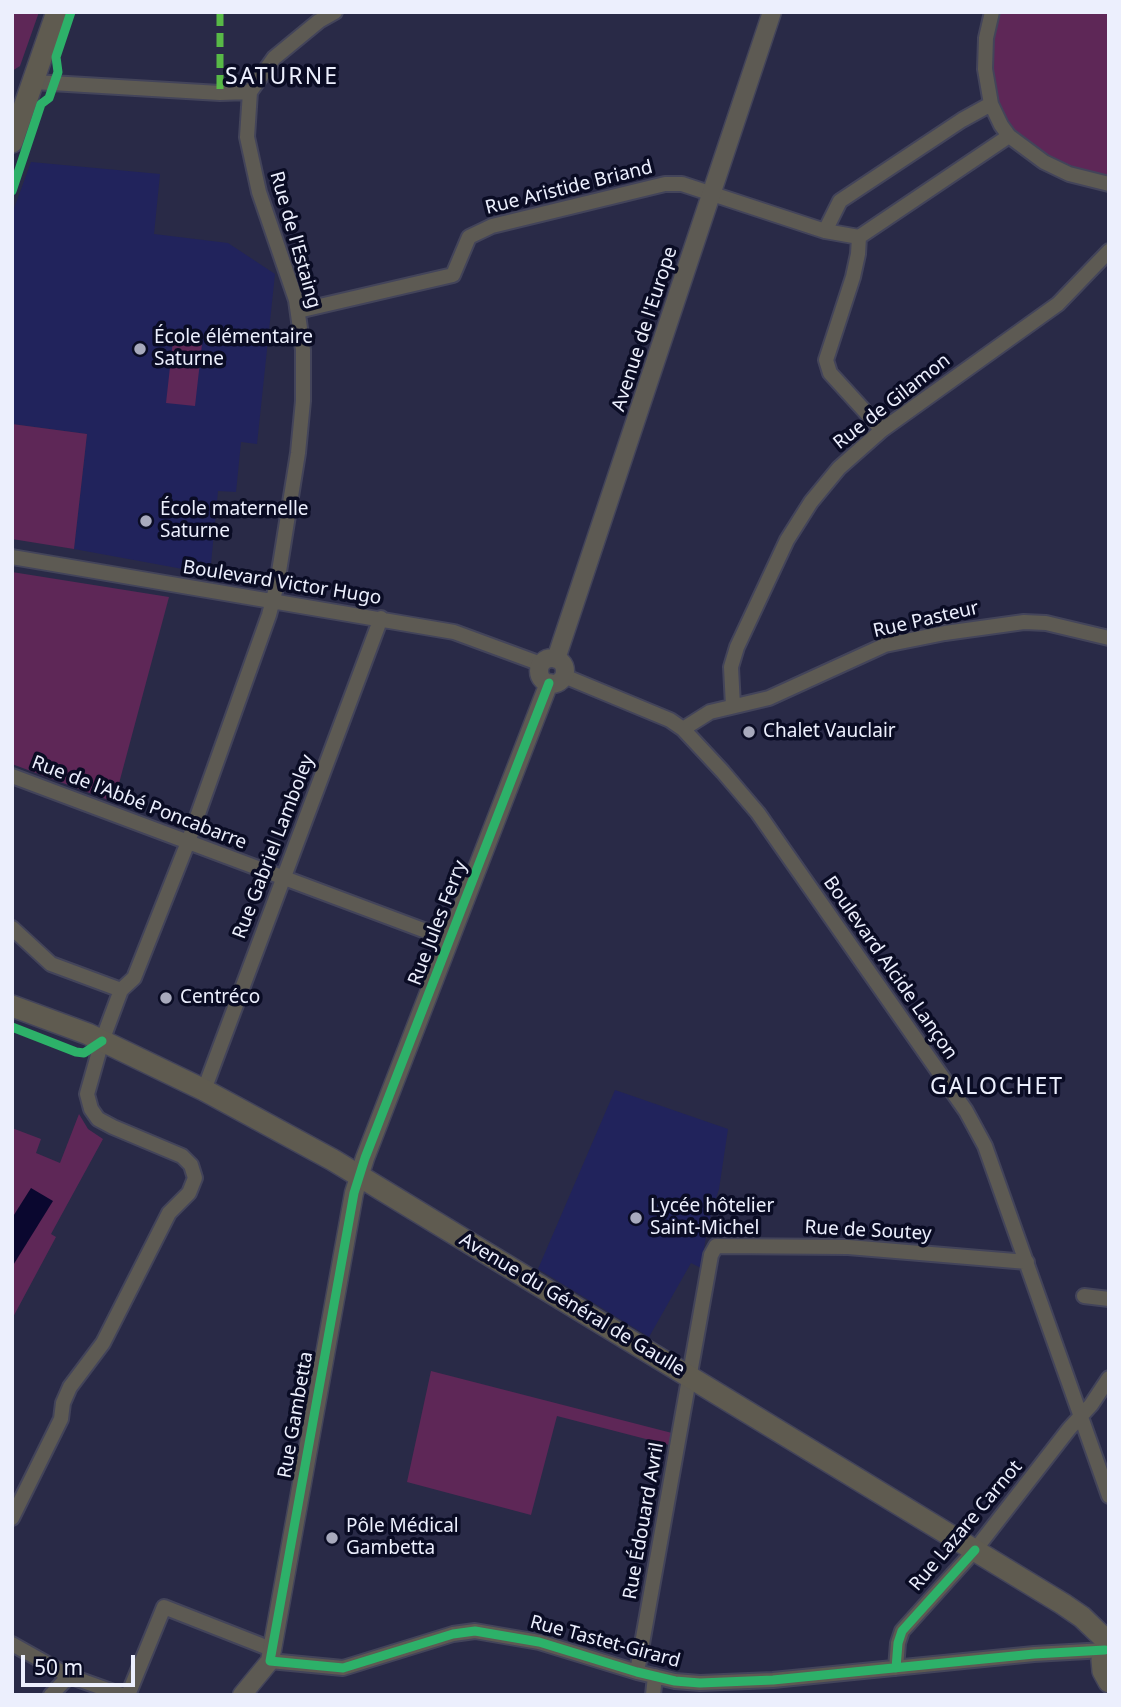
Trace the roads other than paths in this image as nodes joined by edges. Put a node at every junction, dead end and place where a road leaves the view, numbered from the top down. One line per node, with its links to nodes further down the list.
1 (57, 12): 5 (main road)
2 (335, 12): 6 (street)
3 (772, 12): 11 (street, Avenue de l'Europe)
4 (992, 12): 7 (street)
5 (34, 82): 6 (street); 9 (main road)
6 (250, 92): 15 (street, Rue de l'Estaing)
7 (991, 104): 8 (street); 12 (street)
8 (1009, 136): 10 (street); 13 (street)
9 (12, 142)
10 (1109, 184)
11 (712, 193): 12 (street); 15 (street, Rue Aristide Briand); 21 (street, Avenue de l'Europe)
12 (825, 230): 13 (street)
13 (859, 237): 16 (street)
14 (1109, 251): 16 (street, Rue de Gilamon)
15 (298, 311): 18 (street, Rue de l'Estaing)
16 (882, 430): 23 (street, Rue de Gilamon)
17 (12, 557): 18 (street, Boulevard Victor Hugo)
18 (273, 600): 19 (street, Boulevard Victor Hugo); 26 (street, Rue de l'Estaing)
19 (381, 618): 21 (street, Boulevard Victor Hugo); 27 (street, Rue Gabriel Lamboley)
20 (1109, 638): 23 (street, Rue Pasteur)
21 (549, 662): 22 (street)
22 (556, 680): 24 (street, Boulevard Alcide Lançon); 29 (street, Rue Jules Ferry)
23 (733, 706): 24 (street, Rue Pasteur)
24 (683, 729): 35 (street, Boulevard Alcide Lançon)
25 (12, 776): 26 (street, Rue de l'Abbé Poncabarre)
26 (188, 842): 27 (street, Rue de l'Abbé Poncabarre); 30 (street, Rue de l'Estaing)
27 (283, 877): 29 (street, Rue de l'Abbé Poncabarre); 33 (street, Rue Gabriel Lamboley)
28 (12, 928): 30 (street)
29 (450, 940): 34 (street, Rue Jules Ferry)
30 (121, 990): 32 (street, Rue de l'Estaing)
31 (12, 1006): 32 (main road, Avenue du Général de Gaulle)
32 (102, 1041): 33 (main road, Avenue du Général de Gaulle); 42 (street, Rue de l'Estaing)
33 (204, 1090): 34 (main road, Avenue du Général de Gaulle)
34 (359, 1176): 38 (main road, Avenue du Général de Gaulle); 46 (street, Rue Gambetta)
35 (1027, 1262): 38 (street, Rue de Soutey); 40 (street, Boulevard Alcide Lançon)
36 (1084, 1296): 37 (street)
37 (1109, 1299)
38 (690, 1377): 43 (main road, Avenue du Général de Gaulle); 48 (street, Rue Édouard Avril)
39 (1109, 1378): 40 (street, Rue Lazare Carnot)
40 (1081, 1415): 41 (street, Boulevard Alcide Lançon); 43 (street, Rue Lazare Carnot)
41 (1109, 1496)
42 (12, 1518)
43 (975, 1550): 45 (main road, Avenue du Général de Gaulle); 47 (street, Rue Lazare Carnot)
44 (12, 1644): 49 (street)
45 (1108, 1646): 47 (street, Rue Tastet-Girard); 51 (main road)
46 (270, 1655): 48 (street, Rue Tastet-Girard); 54 (street, Rue Tastet-Girard); 55 (street)
47 (896, 1668): 50 (street, Rue Tastet-Girard)
48 (637, 1672): 50 (street, Rue Tastet-Girard)
49 (69, 1676): 52 (street); 53 (street)
50 (655, 1676): 56 (street)
51 (1109, 1682)
52 (51, 1695)
53 (122, 1695)
54 (128, 1695)
55 (242, 1695)
56 (653, 1695)

